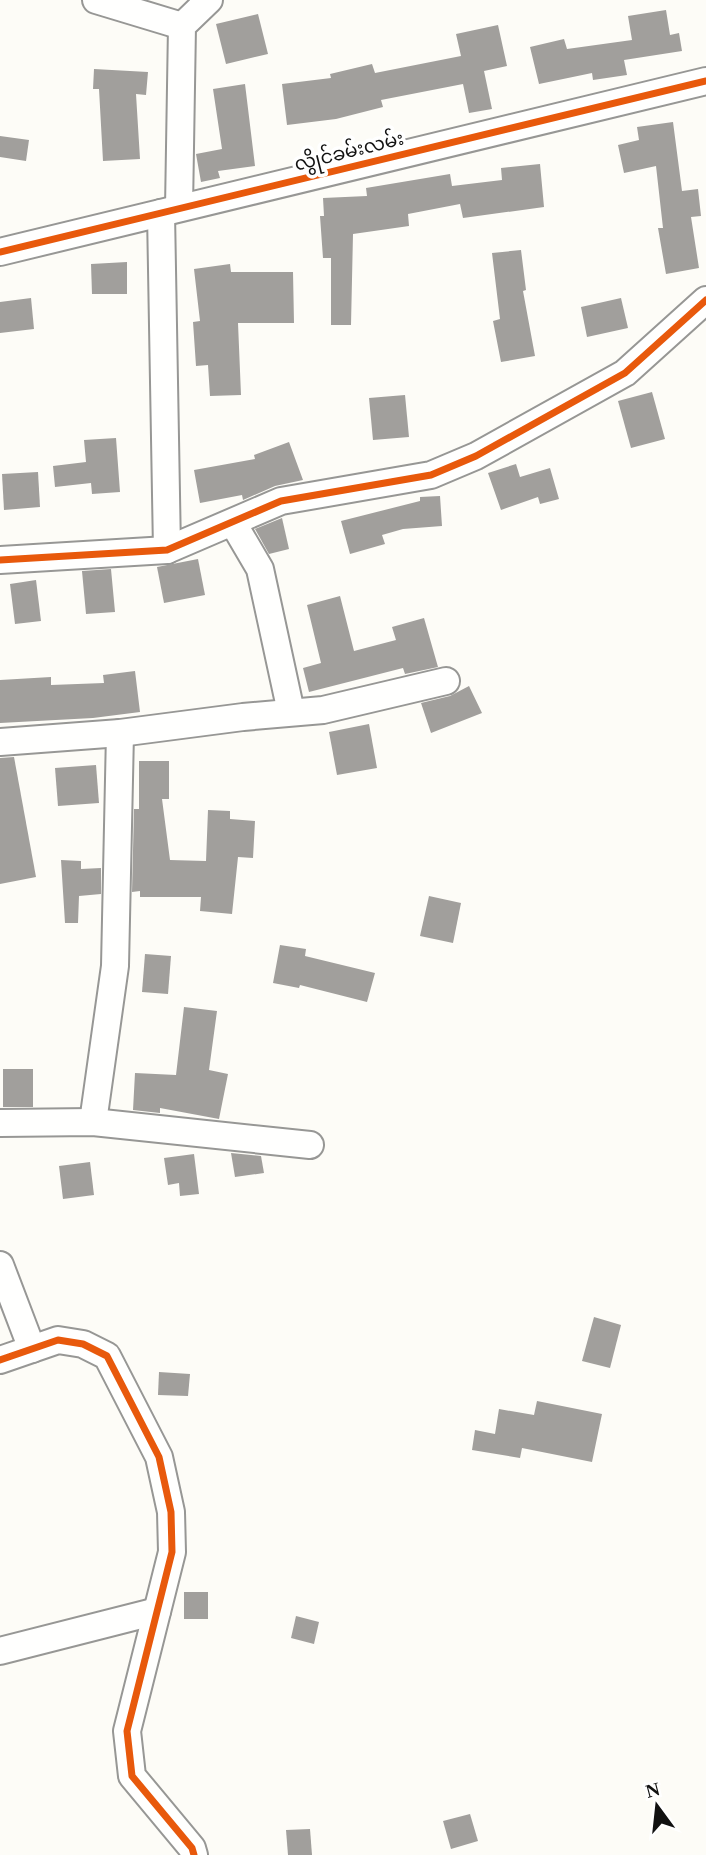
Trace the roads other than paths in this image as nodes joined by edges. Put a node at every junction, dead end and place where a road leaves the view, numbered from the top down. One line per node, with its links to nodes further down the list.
1 (96, 0): 3 (street)
2 (209, 0): 3 (street)
3 (182, 26): 5 (street)
4 (706, 81): 5 (street, လွိုင်ခမ်းလမ်း)
5 (170, 211): 6 (street, လွိုင်ခမ်းလမ်း); 9 (street)
6 (0, 252)
7 (706, 300): 8 (street)
8 (233, 523): 9 (street); 12 (street)
9 (167, 550): 10 (street)
10 (0, 559)
11 (446, 681): 12 (street)
12 (291, 712): 13 (street)
13 (120, 733): 14 (street); 15 (street)
14 (0, 741)
15 (93, 1122): 16 (street); 17 (street)
16 (0, 1123)
17 (310, 1144)
18 (0, 1265): 19 (street)
19 (32, 1349): 20 (street); 21 (street)
20 (0, 1360)
21 (157, 1611): 22 (street); 23 (street)
22 (0, 1651)
23 (194, 1855)

